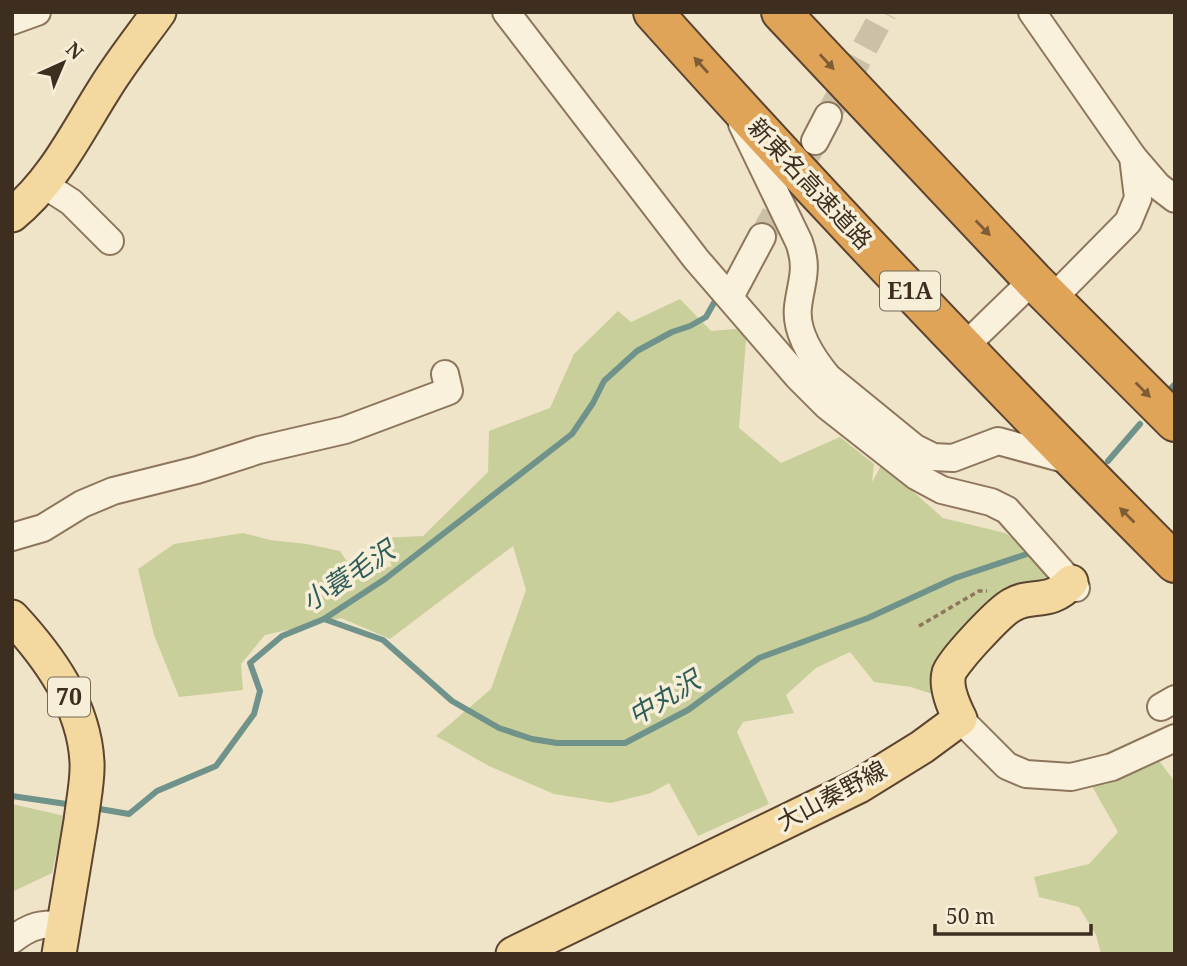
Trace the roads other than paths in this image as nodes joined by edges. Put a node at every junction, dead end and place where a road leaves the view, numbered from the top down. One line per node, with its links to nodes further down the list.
1 (37, 12): 7 (street)
2 (159, 12): 12 (main road)
3 (506, 12): 18 (street)
4 (653, 12): 8 (highway, 新東名高速道路 / E1A, one-way to 4)
5 (781, 12): 17 (highway, one-way to 17)
6 (1032, 12): 11 (street)
7 (12, 21)
8 (730, 97): 19 (highway, 新東名高速道路 / E1A); 22 (street)
9 (828, 116): 10 (street)
10 (815, 141)
11 (1133, 157): 13 (street); 17 (street)
12 (43, 184): 14 (main road); 16 (street)
13 (1175, 199)
14 (12, 215)
15 (762, 237): 18 (street)
16 (110, 241)
17 (1042, 290): 19 (street); 21 (highway, one-way to 21)
18 (730, 298): 22 (street)
19 (963, 348): 23 (highway, 新東名高速道路 / E1A)
20 (445, 374): 24 (street)
21 (1175, 422)
22 (884, 437): 23 (street); 26 (street)
23 (1073, 461): 25 (highway, 新東名高速道路 / E1A, one-way to 23)
24 (12, 537)
25 (1175, 563)
26 (1074, 585): 28 (main road)
27 (12, 617): 30 (main road, 70)
28 (960, 719): 29 (street); 32 (main road, 大山秦野線)
29 (1175, 738)
30 (61, 939): 31 (street)
31 (12, 940)
32 (513, 954)

